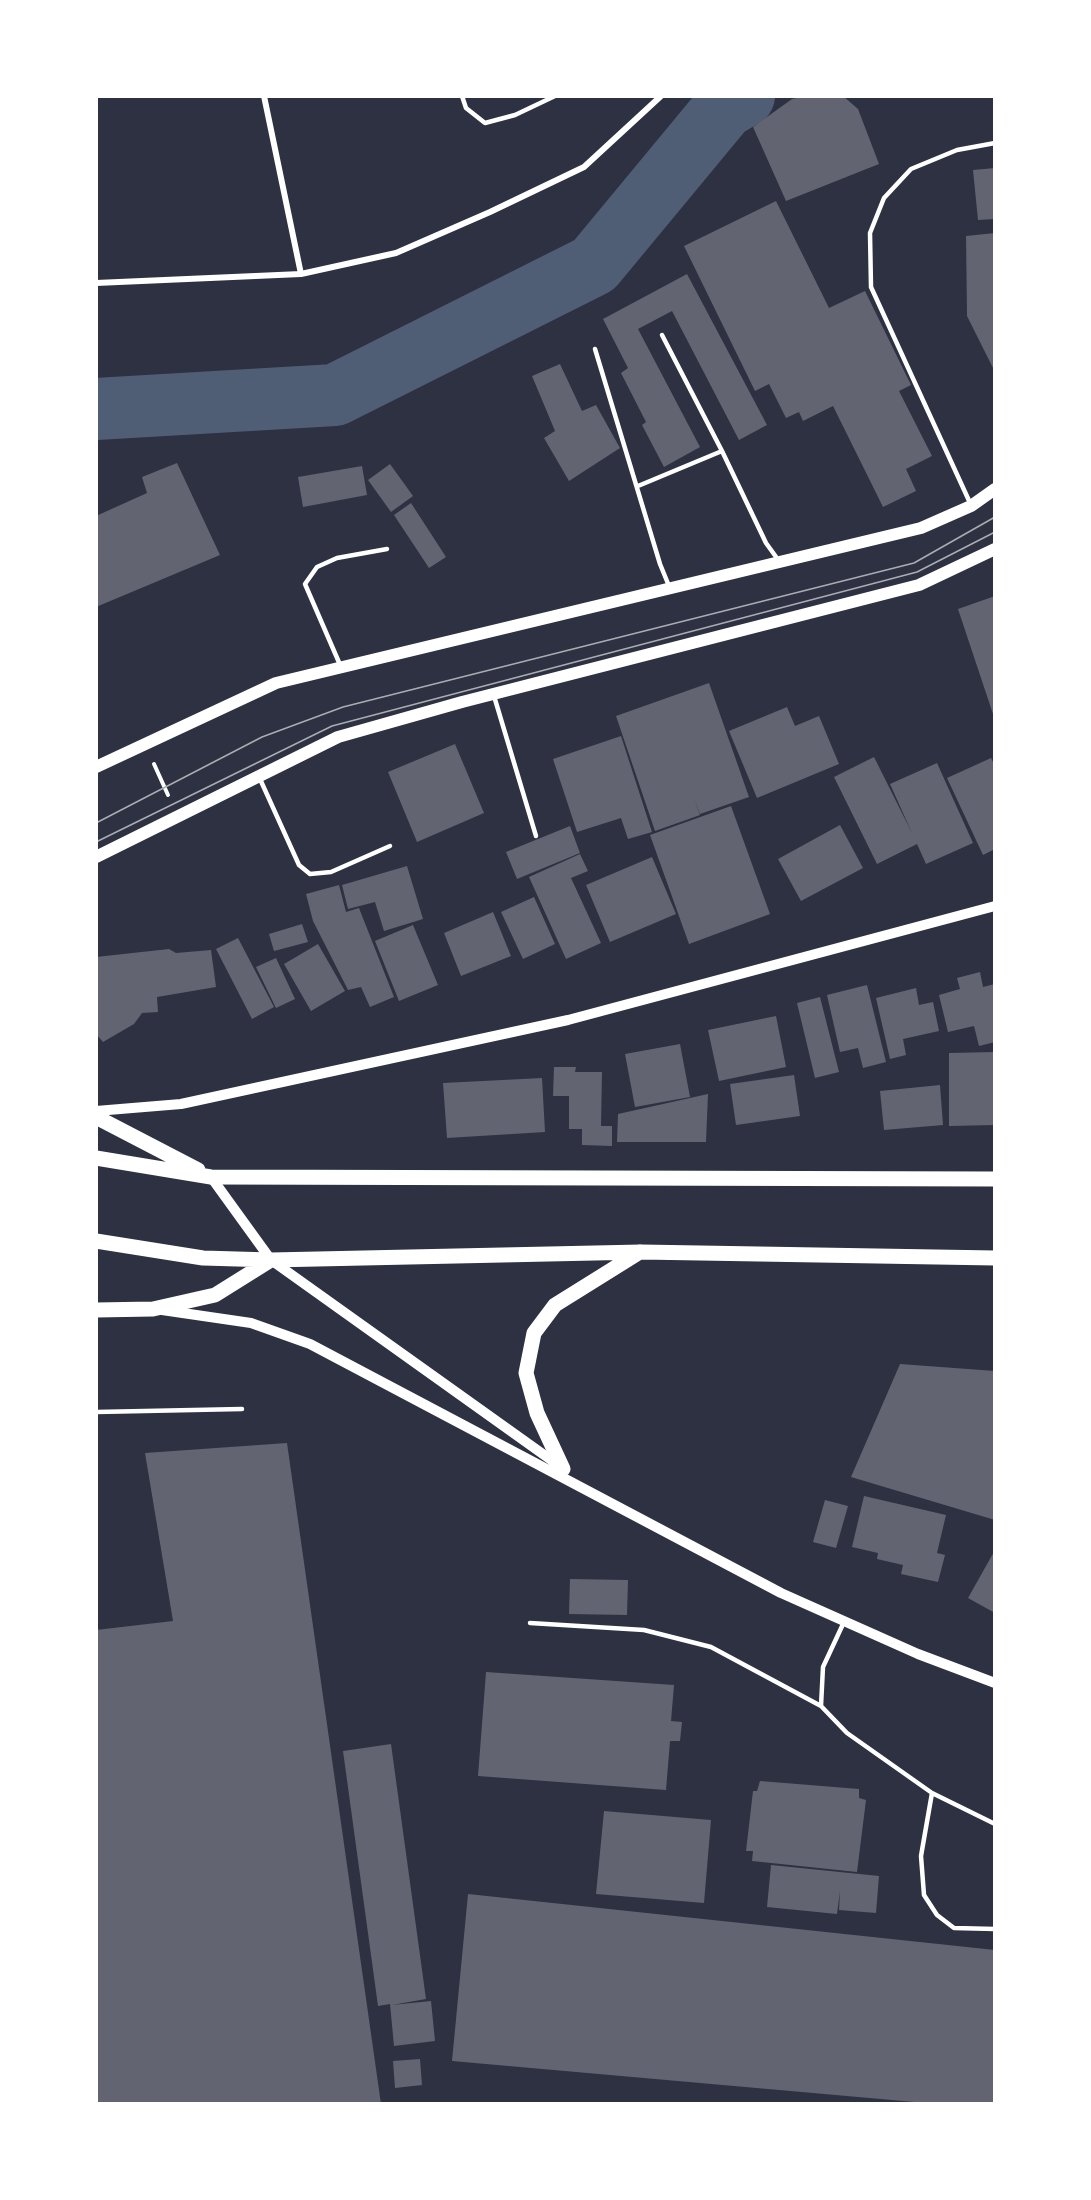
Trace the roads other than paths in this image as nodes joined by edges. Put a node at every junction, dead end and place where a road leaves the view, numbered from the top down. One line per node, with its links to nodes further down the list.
1 (264, 96): 6 (street)
2 (462, 96): 3 (lane)
3 (555, 96)
4 (661, 96): 6 (street)
5 (995, 143): 13 (lane)
6 (301, 274): 7 (street)
7 (96, 283)
8 (662, 335): 10 (lane)
9 (596, 349): 11 (lane)
10 (722, 451): 11 (lane); 16 (lane)
11 (638, 486): 17 (lane)
12 (995, 489): 13 (main road)
13 (971, 506): 16 (main road)
14 (387, 549): 18 (lane)
15 (995, 549): 19 (main road)
16 (779, 561): 17 (main road)
17 (670, 589): 18 (main road)
18 (341, 667): 20 (main road)
19 (493, 694): 21 (main road); 22 (lane)
20 (96, 767)
21 (258, 776): 23 (lane); 24 (main road)
22 (536, 836)
23 (390, 846)
24 (96, 857)
25 (995, 906): 26 (street)
26 (96, 1111)
27 (96, 1117): 29 (main road)
28 (96, 1158): 29 (main road)
29 (211, 1177): 30 (main road); 34 (street)
30 (995, 1179)
31 (96, 1241): 34 (main road)
32 (641, 1252): 33 (main road); 34 (main road); 39 (main road)
33 (995, 1258)
34 (271, 1260): 35 (main road); 39 (street)
35 (153, 1309): 36 (main road); 40 (street)
36 (96, 1310)
37 (242, 1409): 38 (lane)
38 (96, 1412)
39 (563, 1469): 40 (street)
40 (613, 1504): 41 (street)
41 (844, 1622): 43 (street); 44 (lane)
42 (530, 1623): 44 (lane)
43 (995, 1683)
44 (821, 1706): 45 (lane)
45 (932, 1793): 46 (lane); 47 (lane)
46 (995, 1824)
47 (995, 1929)

